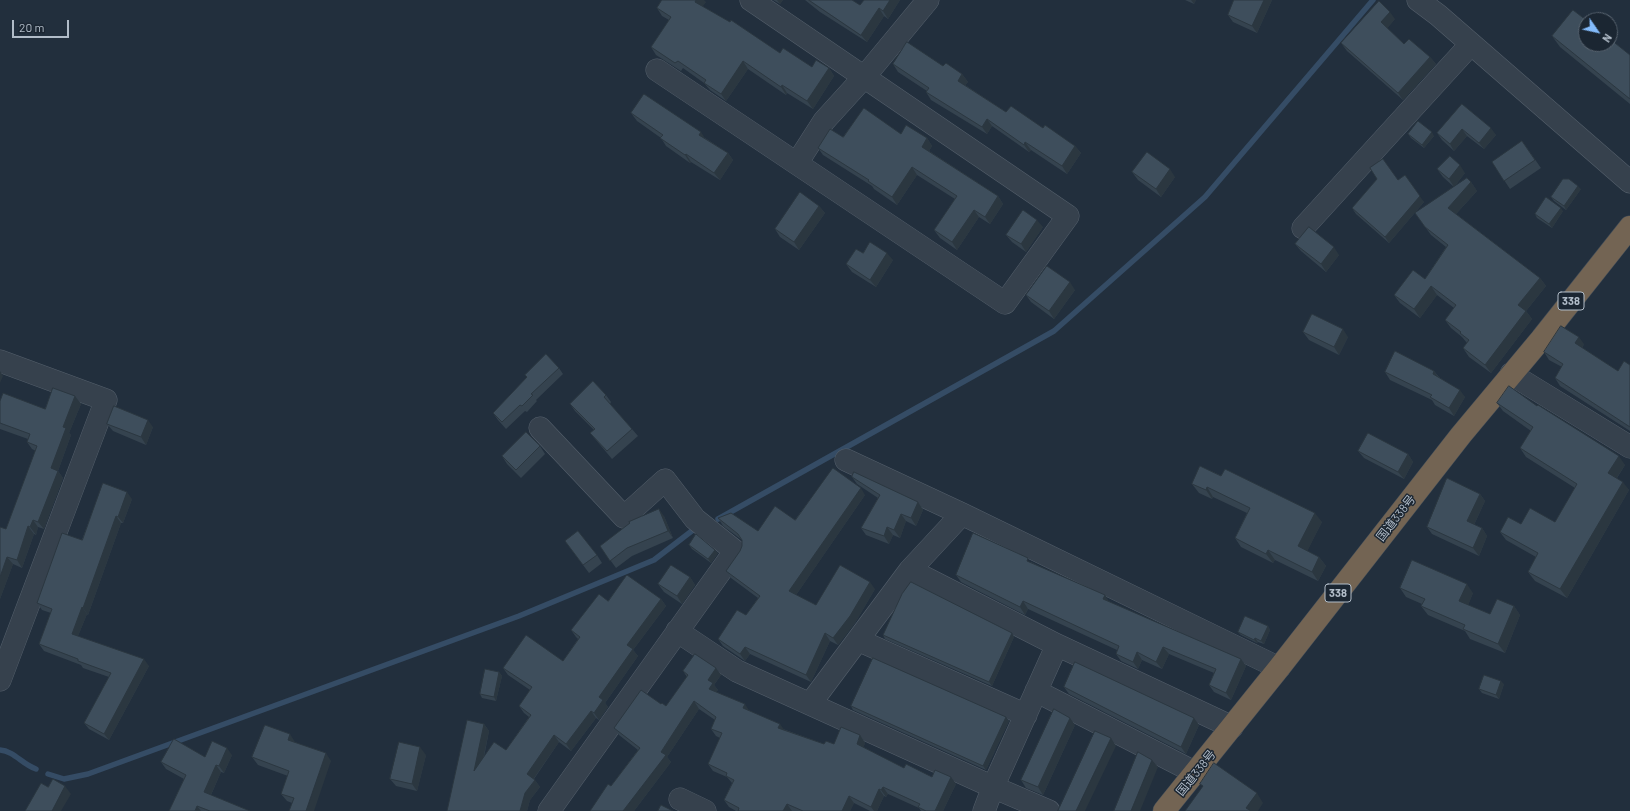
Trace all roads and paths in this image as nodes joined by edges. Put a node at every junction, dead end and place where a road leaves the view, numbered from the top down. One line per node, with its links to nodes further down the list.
1 (751, 0): 6 (street)
2 (928, 0): 6 (street)
3 (1418, 0): 4 (street)
4 (1471, 44): 8 (street); 10 (street)
5 (657, 70): 7 (street)
6 (864, 76): 7 (street); 7 (street)
7 (796, 163)
8 (1630, 182)
9 (1630, 227): 12 (highway, 国道338号 / 338)
10 (1304, 228)
11 (0, 361): 22 (street)
12 (1511, 374): 14 (street); 21 (highway, 国道338号 / 338)
13 (540, 428): 18 (street)
14 (1630, 447)
15 (846, 460): 16 (street)
16 (962, 514): 17 (street); 21 (street)
17 (910, 570): 19 (street); 20 (street)
18 (677, 631): 24 (street); 30 (street)
19 (858, 640): 24 (street); 25 (street)
20 (1057, 645): 23 (street); 26 (street)
21 (1279, 668): 26 (highway, 国道338号 / 338)
22 (0, 680)
23 (1036, 691): 25 (street); 27 (street)
24 (810, 704): 28 (street)
25 (1026, 715): 28 (street)
26 (1232, 727): 27 (highway, 国道338号 / 338)
27 (1196, 773): 34 (highway, 国道338号 / 338)
28 (993, 787): 32 (street); 33 (street)
29 (680, 799): 31 (street)
30 (549, 811)
31 (705, 811)
32 (984, 811)
33 (1049, 811)
34 (1164, 811)

